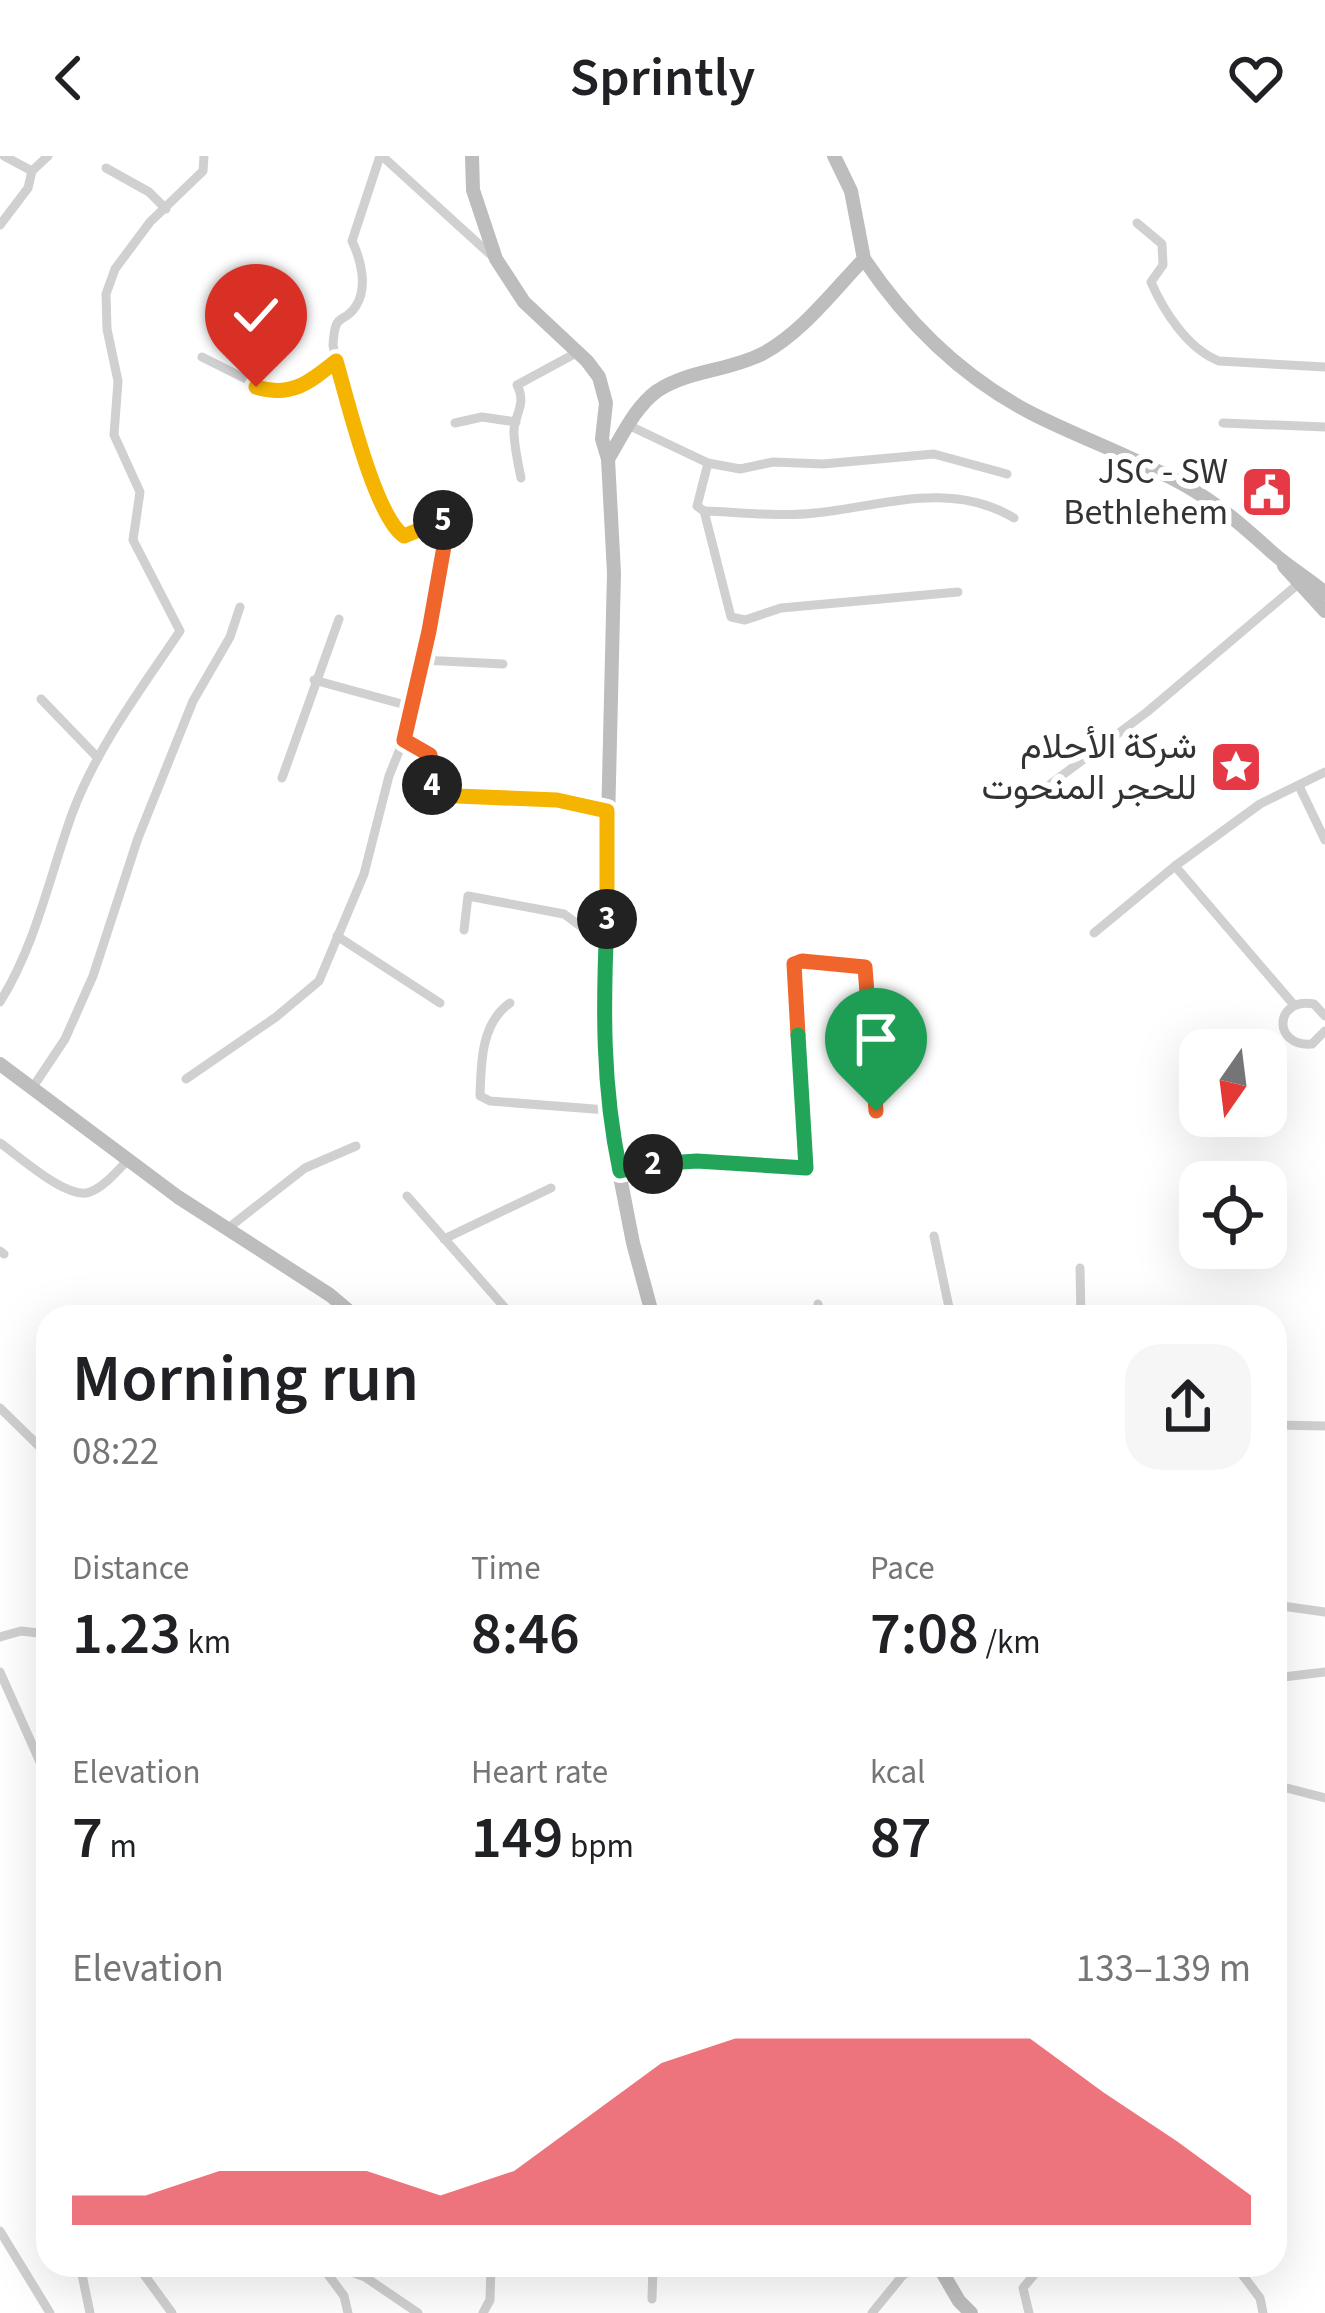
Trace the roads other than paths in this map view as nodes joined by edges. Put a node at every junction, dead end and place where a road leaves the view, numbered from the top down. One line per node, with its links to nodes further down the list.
1 (4, 156): 8 (street)
2 (47, 156): 8 (street)
3 (204, 156): 9 (street)
4 (381, 156): 12 (street); 16 (street)
5 (472, 156): 12 (street)
6 (834, 156): 13 (street)
7 (106, 168): 9 (street)
8 (32, 171): 11 (street)
9 (166, 208): 42 (street)
10 (1137, 223): 17 (street)
11 (0, 225)
12 (496, 260): 14 (street)
13 (864, 260): 21 (street); 29 (street)
14 (578, 352): 18 (street); 23 (street)
15 (202, 357): 16 (street)
16 (336, 361): 36 (street)
17 (1325, 367)
18 (516, 422): 19 (street); 26 (street)
19 (454, 423)
20 (1223, 423): 22 (street)
21 (628, 425): 23 (street); 24 (street)
22 (1325, 427)
23 (608, 459): 47 (street)
24 (708, 463): 25 (street); 27 (street)
25 (1007, 474)
26 (521, 478)
27 (704, 512): 28 (street); 31 (street)
28 (1014, 518)
29 (1278, 557): 30 (street); 32 (street)
30 (1298, 584): 34 (street); 46 (street)
31 (958, 592)
32 (1325, 593)
33 (240, 607): 62 (street)
34 (1325, 611)
35 (339, 619): 38 (street)
36 (422, 659): 37 (street); 40 (street)
37 (503, 664)
38 (314, 680): 40 (street); 44 (street)
39 (41, 699): 42 (street)
40 (410, 706): 41 (street)
41 (404, 740): 47 (street); 52 (street)
42 (98, 758): 54 (street)
43 (1325, 772): 45 (street)
44 (282, 778)
45 (1299, 786): 48 (street); 49 (street)
46 (1037, 794)
47 (607, 811): 53 (street)
48 (1325, 840)
49 (1174, 866): 51 (street); 57 (street)
50 (464, 930): 53 (street)
51 (1094, 933)
52 (337, 937): 55 (street); 61 (street)
53 (606, 945): 63 (street)
54 (0, 1002)
55 (440, 1003)
56 (510, 1003): 63 (street)
57 (1294, 1005): 58 (street); 59 (street)
58 (1325, 1016)
59 (1325, 1030)
60 (0, 1064): 62 (street)
61 (186, 1079)
62 (31, 1090): 67 (street)
63 (607, 1110): 68 (street)
64 (876, 1111): 68 (street)
65 (0, 1143): 67 (street)
66 (356, 1146): 71 (street)
67 (128, 1162): 71 (street)
68 (620, 1171): 77 (street)
69 (551, 1188): 73 (street)
70 (407, 1196): 73 (street)
71 (227, 1228): 75 (street)
72 (934, 1236): 78 (street)
73 (444, 1239): 76 (street)
74 (1080, 1268): 79 (street)
75 (342, 1305)
76 (502, 1305)
77 (649, 1305)
78 (948, 1305)
79 (1082, 1305)
80 (0, 1408): 83 (street)
81 (1287, 1425): 82 (street)
82 (1325, 1426)
83 (36, 1443)
84 (1287, 1607): 85 (street)
85 (1325, 1612)
86 (36, 1632): 87 (street)
87 (0, 1637)
88 (0, 1672): 91 (street)
89 (1325, 1672): 90 (street)
90 (1287, 1677)
91 (36, 1753)
92 (1287, 1788): 93 (street)
93 (1325, 1798)
94 (0, 2230): 106 (street)
95 (82, 2277): 107 (street)
96 (145, 2277): 108 (street)
97 (330, 2277): 109 (street)
98 (365, 2277): 110 (street)
99 (491, 2277): 111 (street)
100 (653, 2277): 105 (street)
101 (904, 2277): 112 (street)
102 (946, 2277): 113 (street)
103 (1032, 2277): 114 (street)
104 (1244, 2277): 115 (street)
105 (652, 2299)
106 (50, 2313)
107 (90, 2313)
108 (172, 2313)
109 (348, 2313)
110 (418, 2313)
111 (483, 2313)
112 (872, 2313)
113 (971, 2313)
114 (1029, 2313)
115 (1263, 2313)

